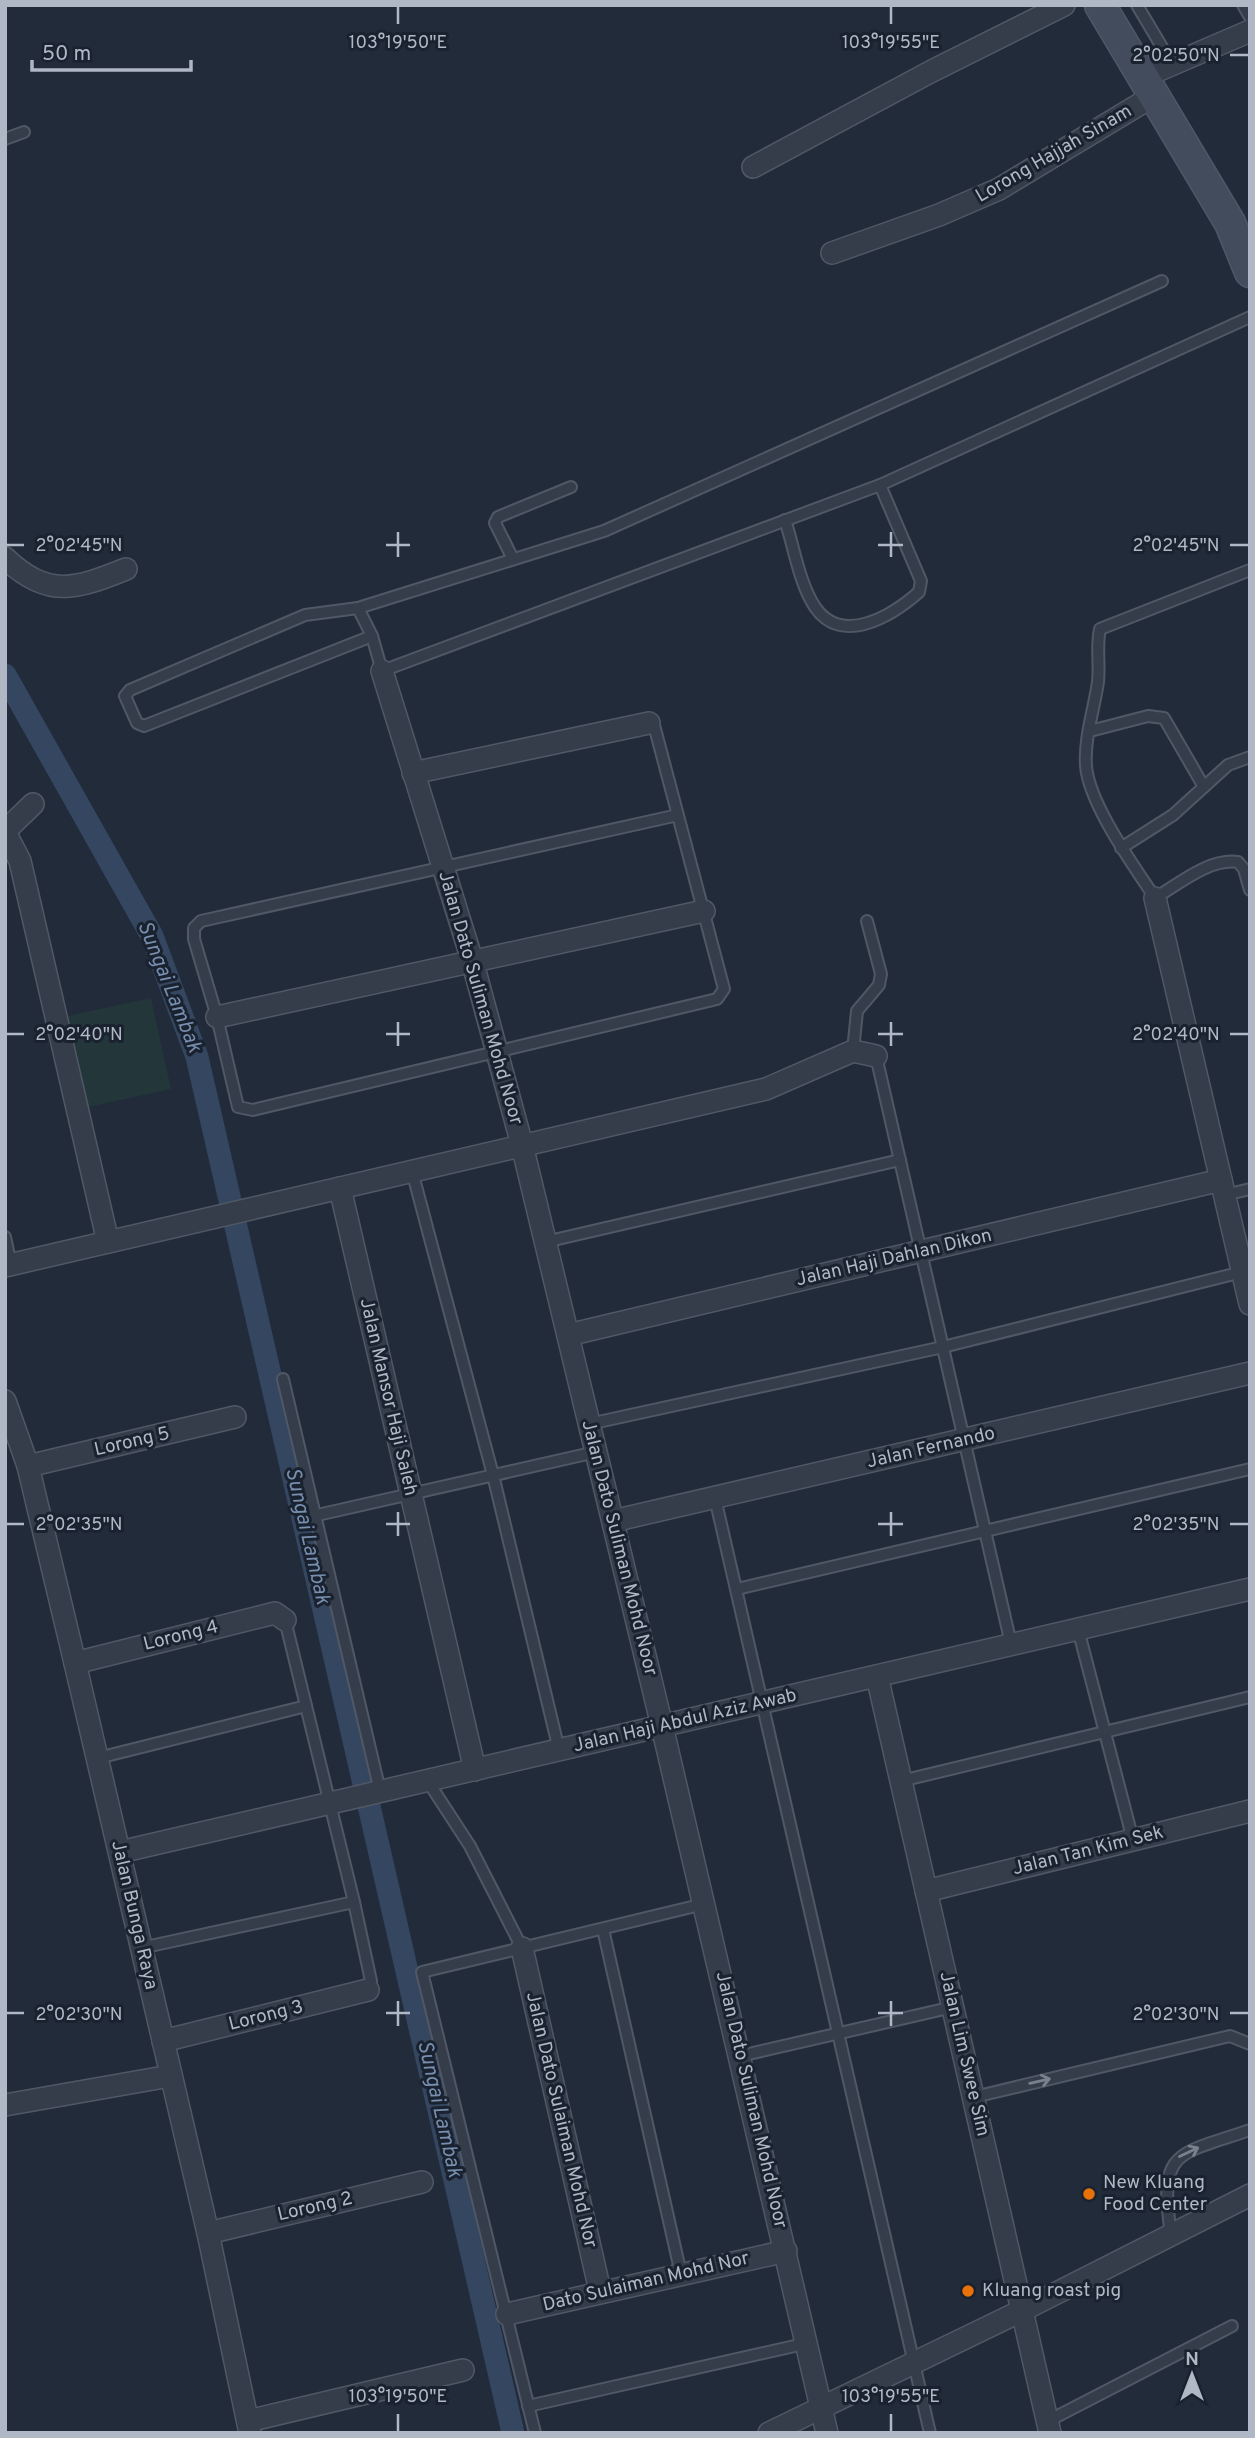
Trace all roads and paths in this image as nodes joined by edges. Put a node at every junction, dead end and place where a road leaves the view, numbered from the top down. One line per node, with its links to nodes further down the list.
1 (1064, 5): 11 (street)
2 (1100, 5): 8 (street)
3 (1137, 5): 7 (lane)
4 (1243, 5): 5 (lane)
5 (1250, 17)
6 (1250, 31): 7 (street, Lorong Hajjah Sinam)
7 (1172, 64): 8 (street, Lorong Hajjah Sinam)
8 (1149, 86): 12 (street, Lorong Hajjah Sinam); 13 (street)
9 (24, 132): 10 (lane)
10 (5, 139)
11 (752, 167)
12 (832, 253)
13 (1250, 272)
14 (1162, 281): 20 (lane)
15 (1250, 317): 16 (lane)
16 (880, 485): 18 (lane); 18 (lane)
17 (571, 487): 20 (lane)
18 (785, 520): 25 (lane)
19 (5, 558): 21 (street)
20 (513, 559): 23 (lane)
21 (126, 569)
22 (1250, 570): 27 (lane)
23 (359, 608): 24 (lane); 24 (lane)
24 (372, 636): 25 (lane)
25 (382, 671): 29 (street, Jalan Dato Suliman Mohd Noor)
26 (649, 723): 29 (street); 32 (lane)
27 (1090, 732): 30 (lane); 34 (lane)
28 (1250, 757): 30 (lane)
29 (413, 774): 35 (street, Jalan Dato Suliman Mohd Noor)
30 (1204, 787): 34 (lane)
31 (33, 804): 33 (street)
32 (678, 815): 35 (lane); 38 (lane)
33 (5, 832): 52 (street)
34 (1121, 848): 37 (lane)
35 (443, 869): 40 (street, Jalan Dato Suliman Mohd Noor); 41 (lane)
36 (1250, 890): 37 (lane)
37 (1156, 898): 49 (street)
38 (704, 911): 40 (street); 43 (lane)
39 (867, 922): 42 (lane)
40 (472, 960): 41 (street); 43 (street, Jalan Dato Suliman Mohd Noor)
41 (217, 1017): 43 (lane)
42 (853, 1051): 44 (street); 45 (street)
43 (497, 1052): 45 (street, Jalan Dato Suliman Mohd Noor)
44 (876, 1056): 46 (lane)
45 (522, 1145): 47 (street); 53 (street, Jalan Dato Suliman Mohd Noor)
46 (900, 1160): 53 (lane); 54 (lane)
47 (412, 1171): 48 (street); 69 (lane)
48 (340, 1188): 52 (street); 70 (street, Jalan Mansor Haji Saleh)
49 (1223, 1188): 50 (lane); 54 (street, Jalan Haji Dahlan Dikon); 56 (street)
50 (1250, 1189)
51 (5, 1237): 55 (lane)
52 (108, 1242): 55 (street)
53 (545, 1242): 58 (street, Jalan Dato Suliman Mohd Noor)
54 (921, 1251): 58 (street, Jalan Haji Dahlan Dikon); 59 (lane)
55 (8, 1266)
56 (1242, 1272): 57 (street); 59 (lane)
57 (1250, 1304)
58 (568, 1335): 64 (street, Jalan Dato Suliman Mohd Noor)
59 (943, 1347): 64 (lane); 65 (lane)
60 (1250, 1373): 65 (street, Jalan Fernando)
61 (283, 1379): 72 (lane)
62 (5, 1401): 67 (street, Jalan Bunga Raya)
63 (235, 1417): 67 (street, Lorong 5)
64 (589, 1424): 66 (street, Jalan Dato Suliman Mohd Noor)
65 (964, 1440): 71 (street, Jalan Fernando); 74 (lane)
66 (596, 1452): 69 (lane); 73 (street, Jalan Dato Suliman Mohd Noor)
67 (28, 1466): 80 (street, Jalan Bunga Raya)
68 (1250, 1469): 74 (lane)
69 (493, 1475): 70 (lane); 87 (lane)
70 (411, 1494): 72 (lane); 89 (street, Jalan Mansor Haji Saleh)
71 (715, 1497): 73 (street, Jalan Fernando); 75 (lane)
72 (313, 1516): 92 (lane)
73 (613, 1521): 85 (street, Jalan Dato Suliman Mohd Noor)
74 (985, 1531): 75 (lane); 79 (lane)
75 (737, 1589): 83 (lane)
76 (1250, 1589): 78 (street, Jalan Haji Abdul Aziz Awab)
77 (285, 1620): 80 (street, Lorong 4); 84 (lane)
78 (1079, 1629): 79 (street, Jalan Haji Abdul Aziz Awab); 86 (lane)
79 (1011, 1644): 81 (street, Jalan Haji Abdul Aziz Awab)
80 (75, 1663): 88 (street, Jalan Bunga Raya)
81 (877, 1676): 83 (street, Jalan Haji Abdul Aziz Awab); 91 (street, Jalan Lim Swee Sim)
82 (1250, 1697): 86 (lane)
83 (763, 1703): 85 (street, Jalan Haji Abdul Aziz Awab); 105 (lane)
84 (306, 1706): 88 (lane); 93 (lane)
85 (662, 1726): 87 (street, Jalan Haji Abdul Aziz Awab); 99 (street, Jalan Dato Suliman Mohd Noor)
86 (1105, 1732): 91 (lane); 95 (lane)
87 (559, 1750): 89 (street, Jalan Haji Abdul Aziz Awab)
88 (98, 1758): 96 (street, Jalan Bunga Raya)
89 (475, 1770): 90 (street, Jalan Haji Abdul Aziz Awab)
90 (427, 1780): 92 (street, Jalan Haji Abdul Aziz Awab); 102 (lane)
91 (901, 1781): 97 (street, Jalan Lim Swee Sim)
92 (369, 1794): 93 (street, Jalan Haji Abdul Aziz Awab)
93 (330, 1803): 96 (street, Jalan Haji Abdul Aziz Awab); 98 (lane)
94 (1250, 1811): 95 (street, Jalan Tan Kim Sek)
95 (1133, 1840): 97 (street, Jalan Tan Kim Sek)
96 (120, 1852): 101 (street, Jalan Bunga Raya)
97 (926, 1891): 104 (street, Jalan Lim Swee Sim)
98 (354, 1902): 101 (lane); 103 (lane)
99 (704, 1904): 100 (lane); 108 (street, Jalan Dato Suliman Mohd Noor)
100 (603, 1929): 102 (lane); 118 (lane)
101 (141, 1948): 106 (street, Jalan Bunga Raya)
102 (522, 1948): 119 (street, Jalan Dato Sulaiman Mohd Nor); 121 (lane)
103 (368, 1990): 106 (street, Lorong 3)
104 (953, 2007): 105 (lane); 110 (street, Jalan Lim Swee Sim)
105 (837, 2034): 108 (lane); 124 (lane)
106 (163, 2042): 109 (street, Jalan Bunga Raya)
107 (1250, 2044): 110 (lane, one-way to 107)
108 (740, 2056): 117 (street, Jalan Dato Suliman Mohd Noor)
109 (170, 2076): 111 (street); 115 (street, Jalan Bunga Raya)
110 (974, 2097): 120 (street, Jalan Lim Swee Sim)
111 (5, 2105)
112 (1250, 2130): 116 (lane, one-way to 112)
113 (422, 2182): 115 (street, Lorong 2)
114 (1250, 2195): 116 (street)
115 (208, 2233): 128 (street, Jalan Bunga Raya)
116 (1171, 2234): 120 (street)
117 (786, 2251): 118 (street, Dato Sulaiman Mohd Nor); 123 (street, Jalan Dato Suliman Mohd Noor)
118 (681, 2274): 119 (street, Dato Sulaiman Mohd Nor)
119 (600, 2291): 121 (street, Dato Sulaiman Mohd Nor)
120 (1023, 2311): 124 (street); 129 (street, Jalan Lim Swee Sim)
121 (507, 2314): 126 (lane)
122 (1232, 2326): 129 (lane)
123 (808, 2343): 126 (lane); 127 (street, Jalan Dato Suliman Mohd Noor)
124 (912, 2363): 127 (street); 133 (lane)
125 (463, 2370): 128 (street)
126 (528, 2406): 130 (lane)
127 (821, 2407): 131 (street); 132 (street, Jalan Dato Suliman Mohd Noor)
128 (249, 2427)
129 (1049, 2427)
130 (535, 2433)
131 (769, 2433)
132 (827, 2433)
133 (930, 2433)

